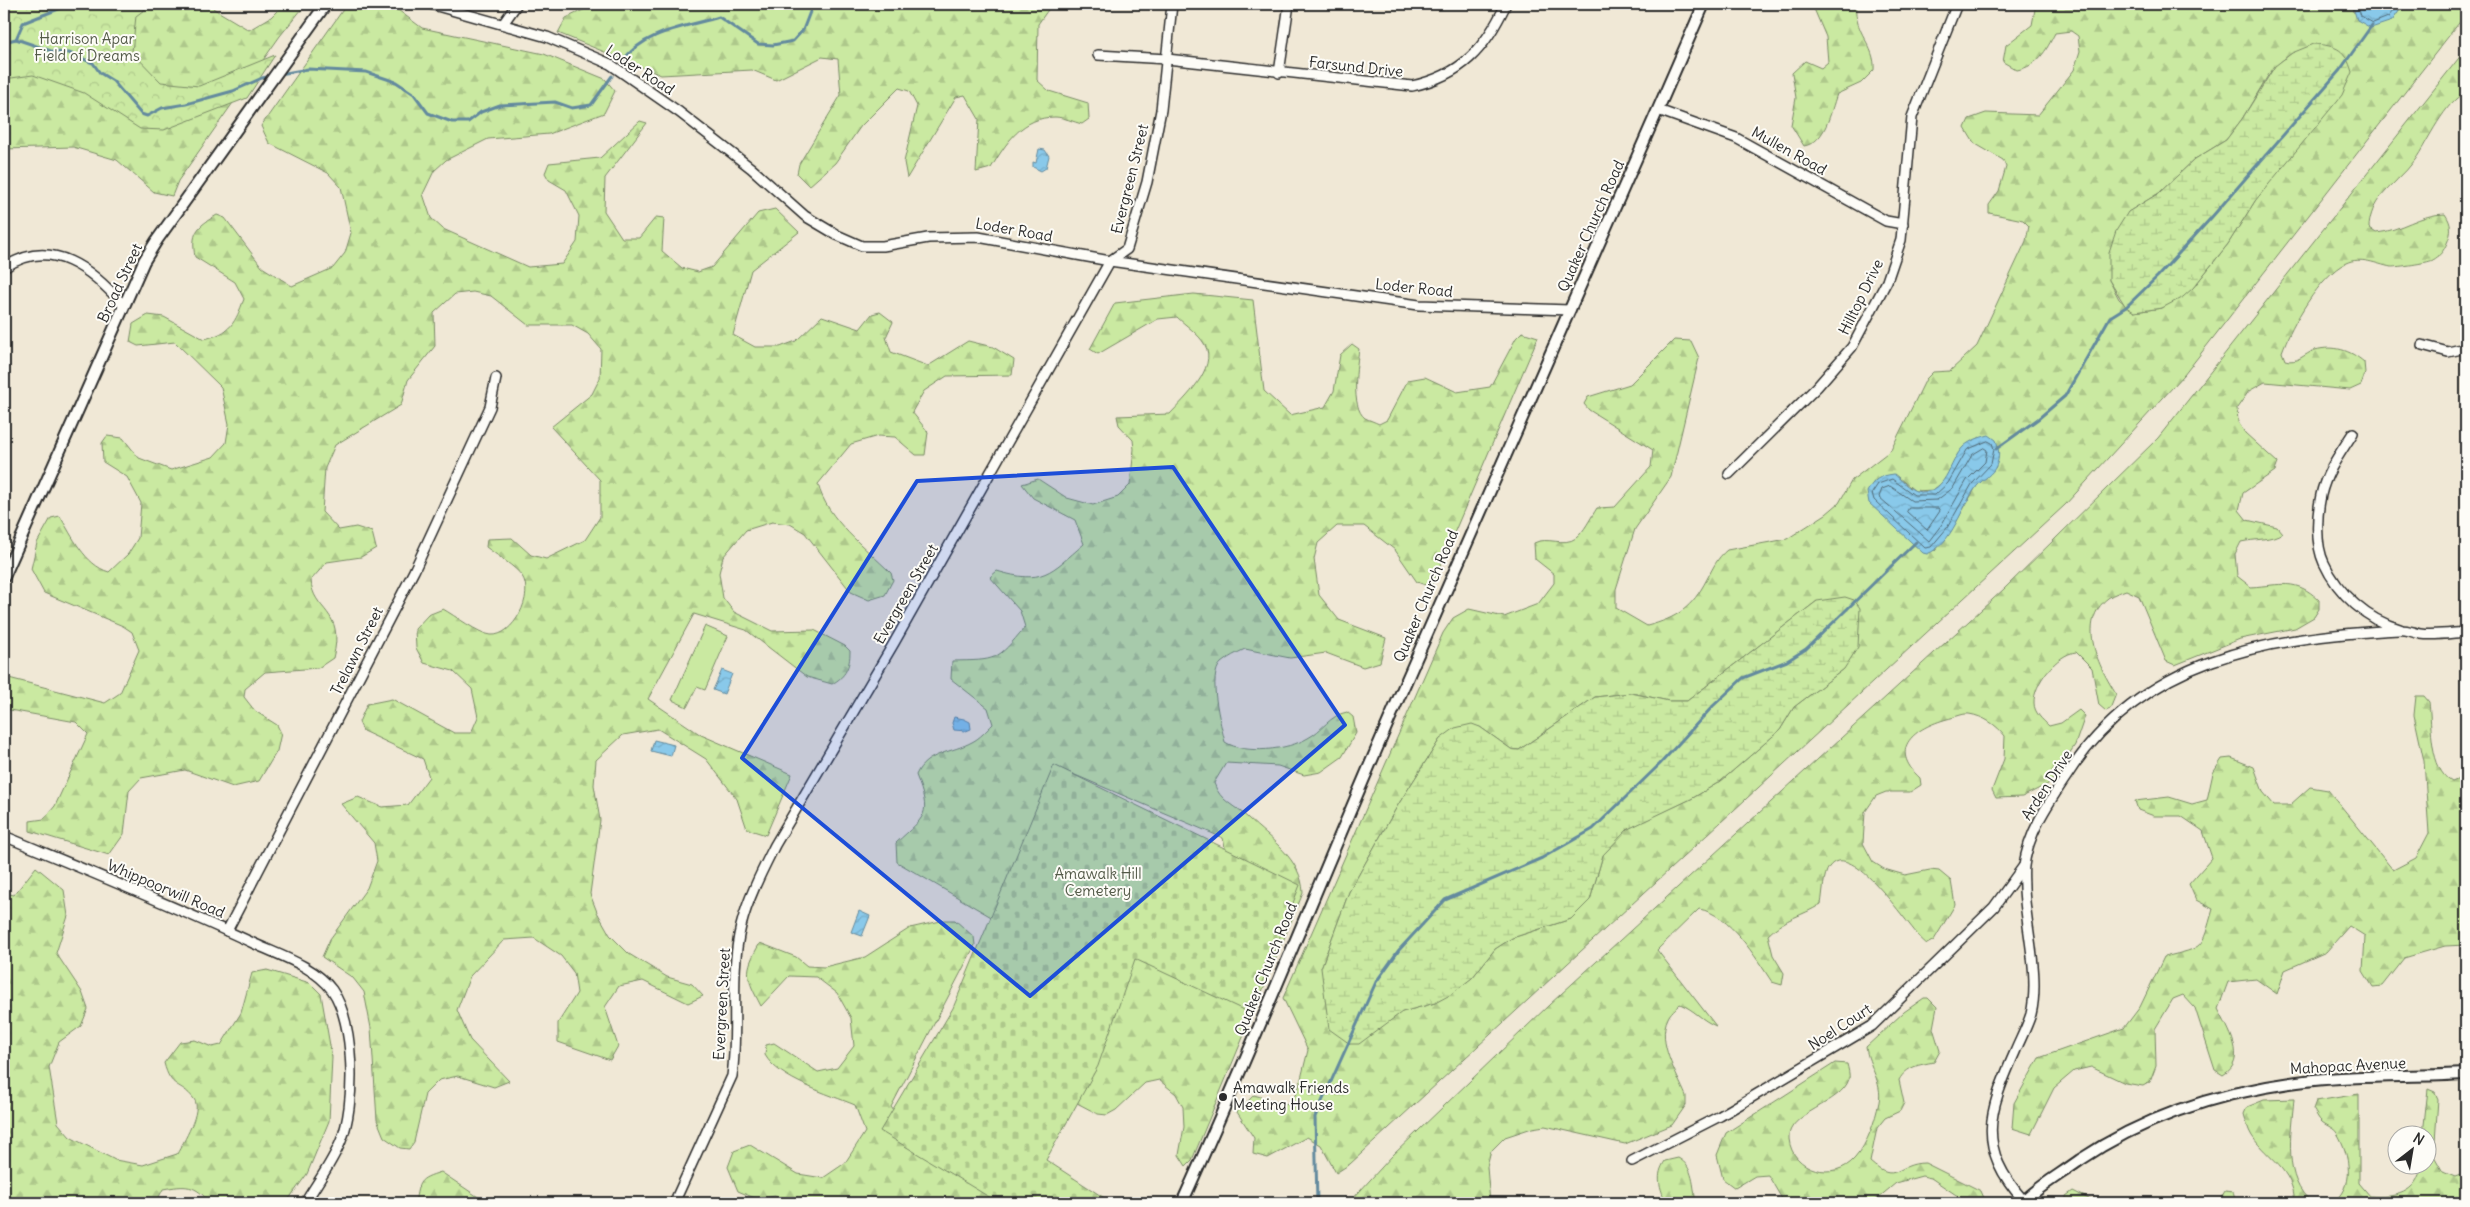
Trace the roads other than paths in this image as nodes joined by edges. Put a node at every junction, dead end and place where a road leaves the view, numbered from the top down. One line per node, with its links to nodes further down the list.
1 (326, 4): 17 (street, Broad Street)
2 (430, 4): 9 (street, Loder Road)
3 (517, 4): 9 (street)
4 (1172, 4): 11 (street, Evergreen Street)
5 (1289, 4): 12 (street)
6 (1506, 4): 12 (street, Farsund Drive)
7 (1704, 4): 13 (street, Quaker Church Road)
8 (1957, 4): 14 (street, Hilltop Drive)
9 (504, 24): 15 (street, Loder Road)
10 (1098, 55): 11 (street, Farsund Drive)
11 (1167, 59): 12 (street, Farsund Drive); 15 (street, Evergreen Street)
12 (1279, 73)
13 (1658, 110): 14 (street, Mullen Road); 18 (street, Quaker Church Road)
14 (1903, 224): 23 (street, Hilltop Drive)
15 (1110, 262): 18 (street, Loder Road); 34 (street, Evergreen Street)
16 (4, 268): 17 (street)
17 (124, 306): 24 (street, Broad Street)
18 (1570, 310): 35 (street, Quaker Church Road)
19 (2422, 345): 20 (street)
20 (2466, 348)
21 (496, 378): 29 (street, Trelawn Street)
22 (2352, 433): 25 (street)
23 (1729, 474)
24 (4, 577)
25 (2402, 630): 26 (street, Arden Drive); 28 (street, Arden Drive)
26 (2466, 632)
27 (4, 836): 29 (street, Whippoorwill Road)
28 (2023, 867): 31 (street, Noel Court); 32 (street, Arden Drive)
29 (227, 931): 33 (street, Whippoorwill Road)
30 (2466, 1074): 32 (street, Mahopac Avenue)
31 (1632, 1161)
32 (2023, 1202)
33 (305, 1203)
34 (674, 1203)
35 (1182, 1203)

